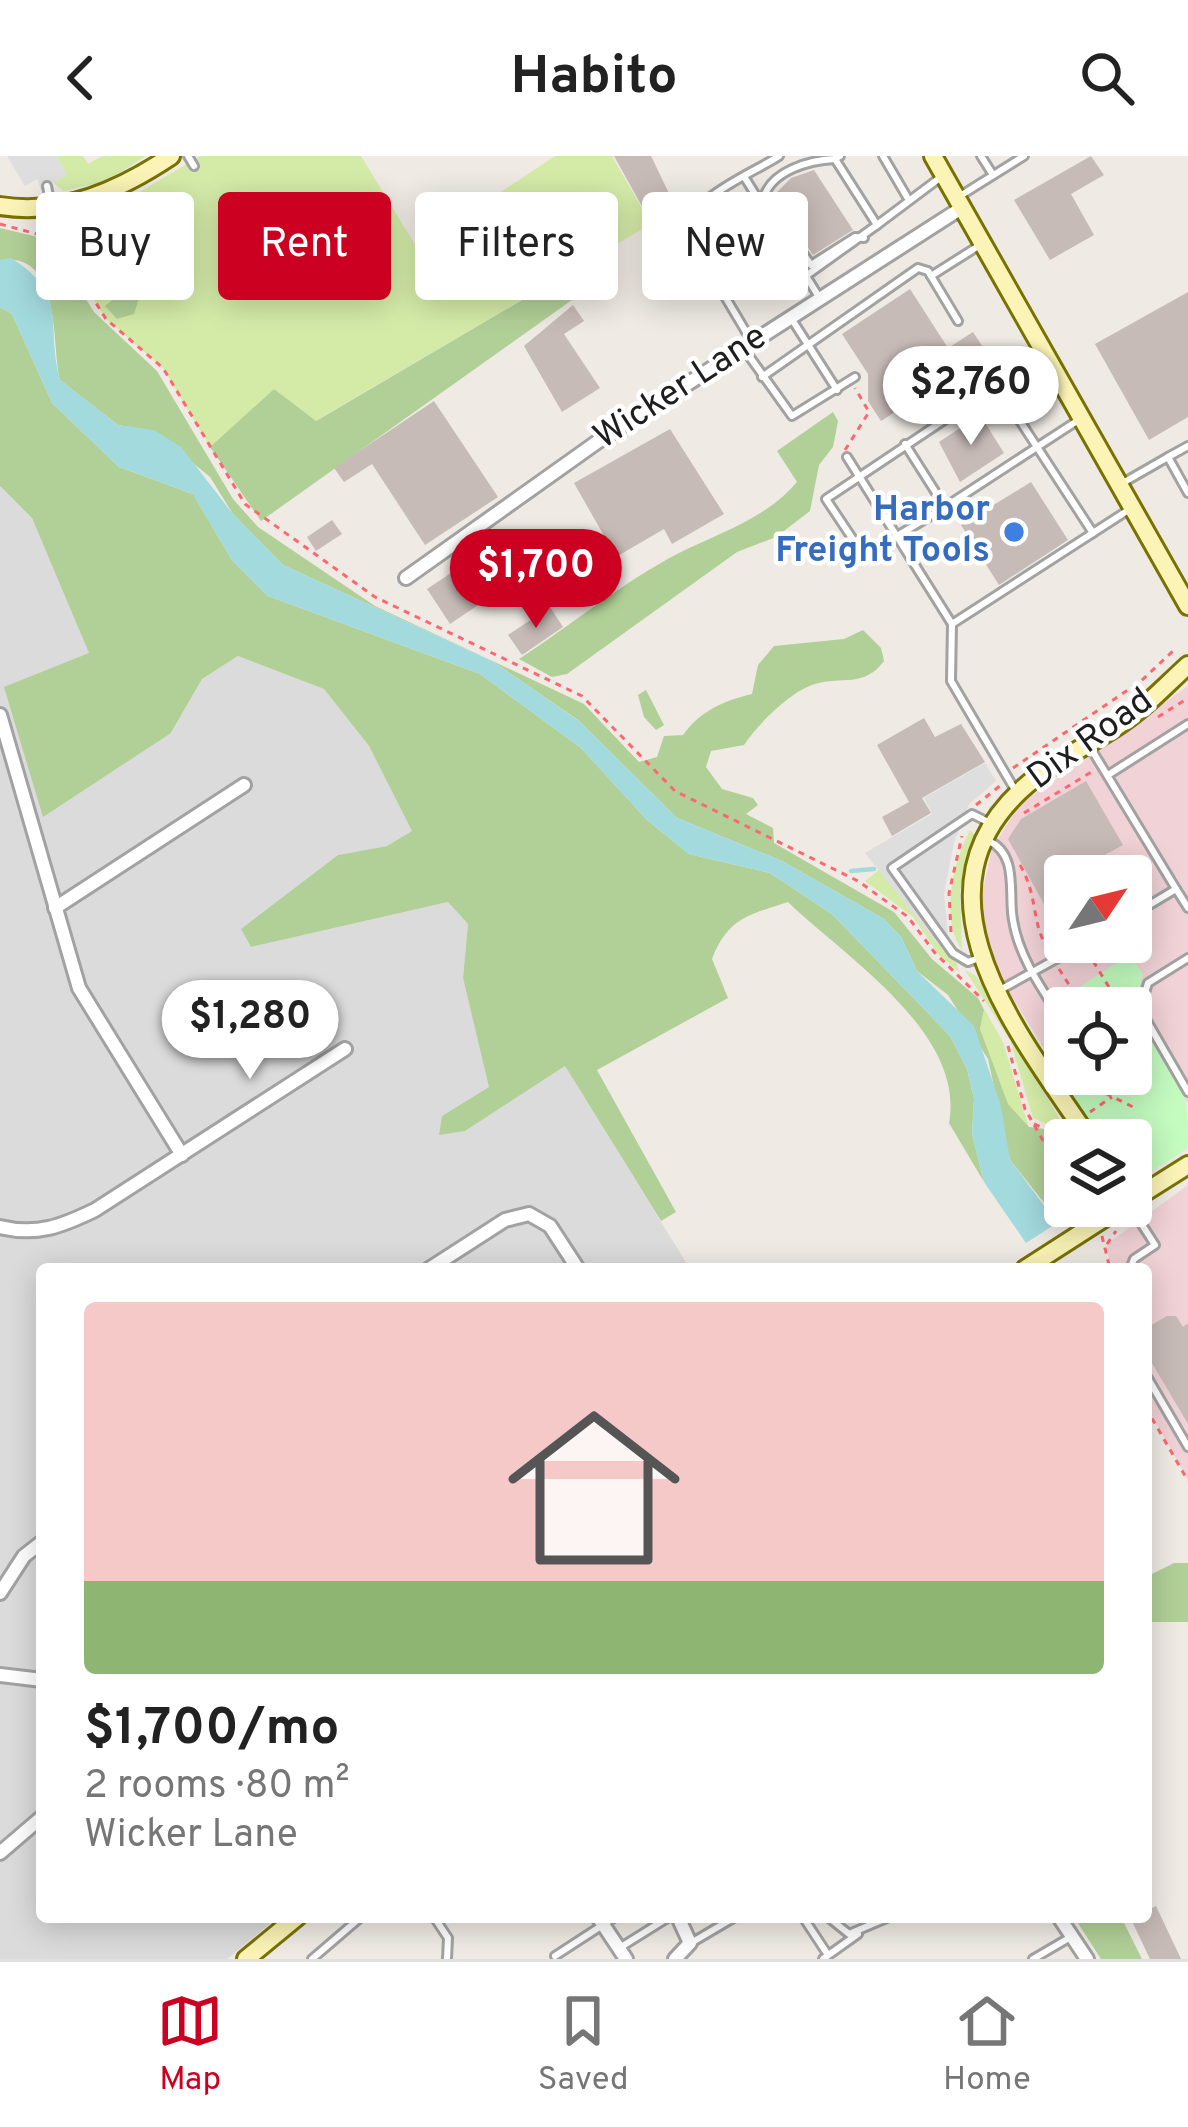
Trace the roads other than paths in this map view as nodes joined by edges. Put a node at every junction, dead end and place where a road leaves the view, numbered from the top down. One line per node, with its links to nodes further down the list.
1 (171, 156): 14 (main road)
2 (188, 156): 9 (lane)
3 (779, 156): 11 (lane)
4 (883, 156): 16 (lane)
5 (981, 156): 10 (lane)
6 (1024, 156): 10 (lane)
7 (838, 158): 20 (lane); 21 (lane)
8 (941, 163): 16 (lane); 17 (main road)
9 (194, 166)
10 (993, 176): 17 (lane)
11 (745, 178): 15 (lane); 29 (lane)
12 (47, 186): 13 (lane)
13 (48, 192)
14 (105, 192)
15 (754, 192)
16 (907, 197): 20 (lane)
17 (960, 203): 22 (main road); 26 (street, Wicker Lane)
18 (0, 206): 19 (main road)
19 (36, 207)
20 (877, 225): 21 (lane)
21 (864, 238): 23 (lane)
22 (983, 243): 24 (lane); 31 (main road)
23 (808, 274)
24 (931, 276): 28 (lane); 30 (lane)
25 (808, 278): 26 (lane)
26 (820, 299): 27 (street, Wicker Lane)
27 (791, 318): 29 (street, Wicker Lane); 30 (lane)
28 (958, 321)
29 (748, 345): 32 (lane); 51 (street, Wicker Lane)
30 (809, 346): 32 (lane); 36 (lane)
31 (1046, 352): 35 (lane); 38 (main road)
32 (763, 377): 36 (lane)
33 (853, 379): 36 (lane)
34 (924, 382): 37 (lane)
35 (996, 384): 37 (lane); 41 (lane)
36 (836, 390)
37 (947, 416): 39 (lane)
38 (1082, 418): 41 (lane); 45 (main road)
39 (905, 444): 44 (lane); 47 (lane)
40 (1188, 446): 43 (lane)
41 (1036, 449): 47 (lane); 49 (lane)
42 (847, 457): 44 (lane)
43 (1168, 457): 45 (lane); 46 (lane)
44 (858, 473): 50 (lane); 50 (lane)
45 (1118, 485): 48 (main road)
46 (1188, 494)
47 (945, 507): 50 (lane)
48 (1131, 509): 49 (lane); 52 (main road)
49 (1093, 533): 53 (lane)
50 (899, 537): 53 (lane)
51 (406, 578)
52 (1188, 606)
53 (952, 624): 60 (lane)
54 (1188, 665): 57 (main road, Dix Road)
55 (0, 715): 64 (street)
56 (1188, 724): 58 (lane)
57 (1094, 752): 58 (lane); 60 (main road, Dix Road)
58 (1108, 775): 62 (lane)
59 (244, 785): 64 (street)
60 (1018, 793): 61 (main road, Dix Road)
61 (989, 832): 66 (main road, Dix Road); 66 (lane); 69 (lane)
62 (1176, 889): 63 (lane); 65 (lane)
63 (1152, 903)
64 (55, 908): 75 (street)
65 (1188, 908)
66 (980, 958): 71 (main road, Dix Road)
67 (1188, 958): 73 (lane)
68 (1050, 963): 69 (lane)
69 (1032, 971): 70 (lane); 71 (lane)
70 (1044, 991)
71 (994, 1001): 74 (main road, Dix Road)
72 (345, 1049): 75 (street)
73 (1188, 1091)
74 (1075, 1119)
75 (182, 1155): 78 (street)
76 (1188, 1165): 77 (main road)
77 (1152, 1188)
78 (0, 1227)
79 (1100, 1227): 81 (main road)
80 (1143, 1227): 85 (lane)
81 (1098, 1229): 84 (main road)
82 (437, 1263): 83 (street)
83 (574, 1263)
84 (1035, 1263)
85 (1132, 1263)
86 (1152, 1385): 87 (lane)
87 (1188, 1447)
88 (36, 1547): 89 (street)
89 (0, 1593)
90 (0, 1675): 91 (street)
91 (36, 1679)
92 (36, 1822): 93 (street)
93 (0, 1853)
94 (290, 1923): 112 (main road)
95 (354, 1923): 113 (lane)
96 (438, 1923): 114 (lane)
97 (597, 1923): 110 (lane)
98 (601, 1923): 109 (street)
99 (661, 1923): 109 (lane)
100 (681, 1923): 108 (street)
101 (725, 1923): 108 (lane)
102 (806, 1923): 111 (lane)
103 (834, 1923): 106 (lane)
104 (878, 1923): 106 (lane)
105 (1063, 1923): 107 (street)
106 (861, 1932): 111 (lane)
107 (1073, 1938): 116 (lane); 117 (street)
108 (691, 1943): 115 (street)
109 (622, 1954)
110 (555, 1956)
111 (825, 1957)
112 (246, 1959)
113 (312, 1959)
114 (447, 1959)
115 (675, 1959)
116 (1033, 1959)
117 (1087, 1959)

